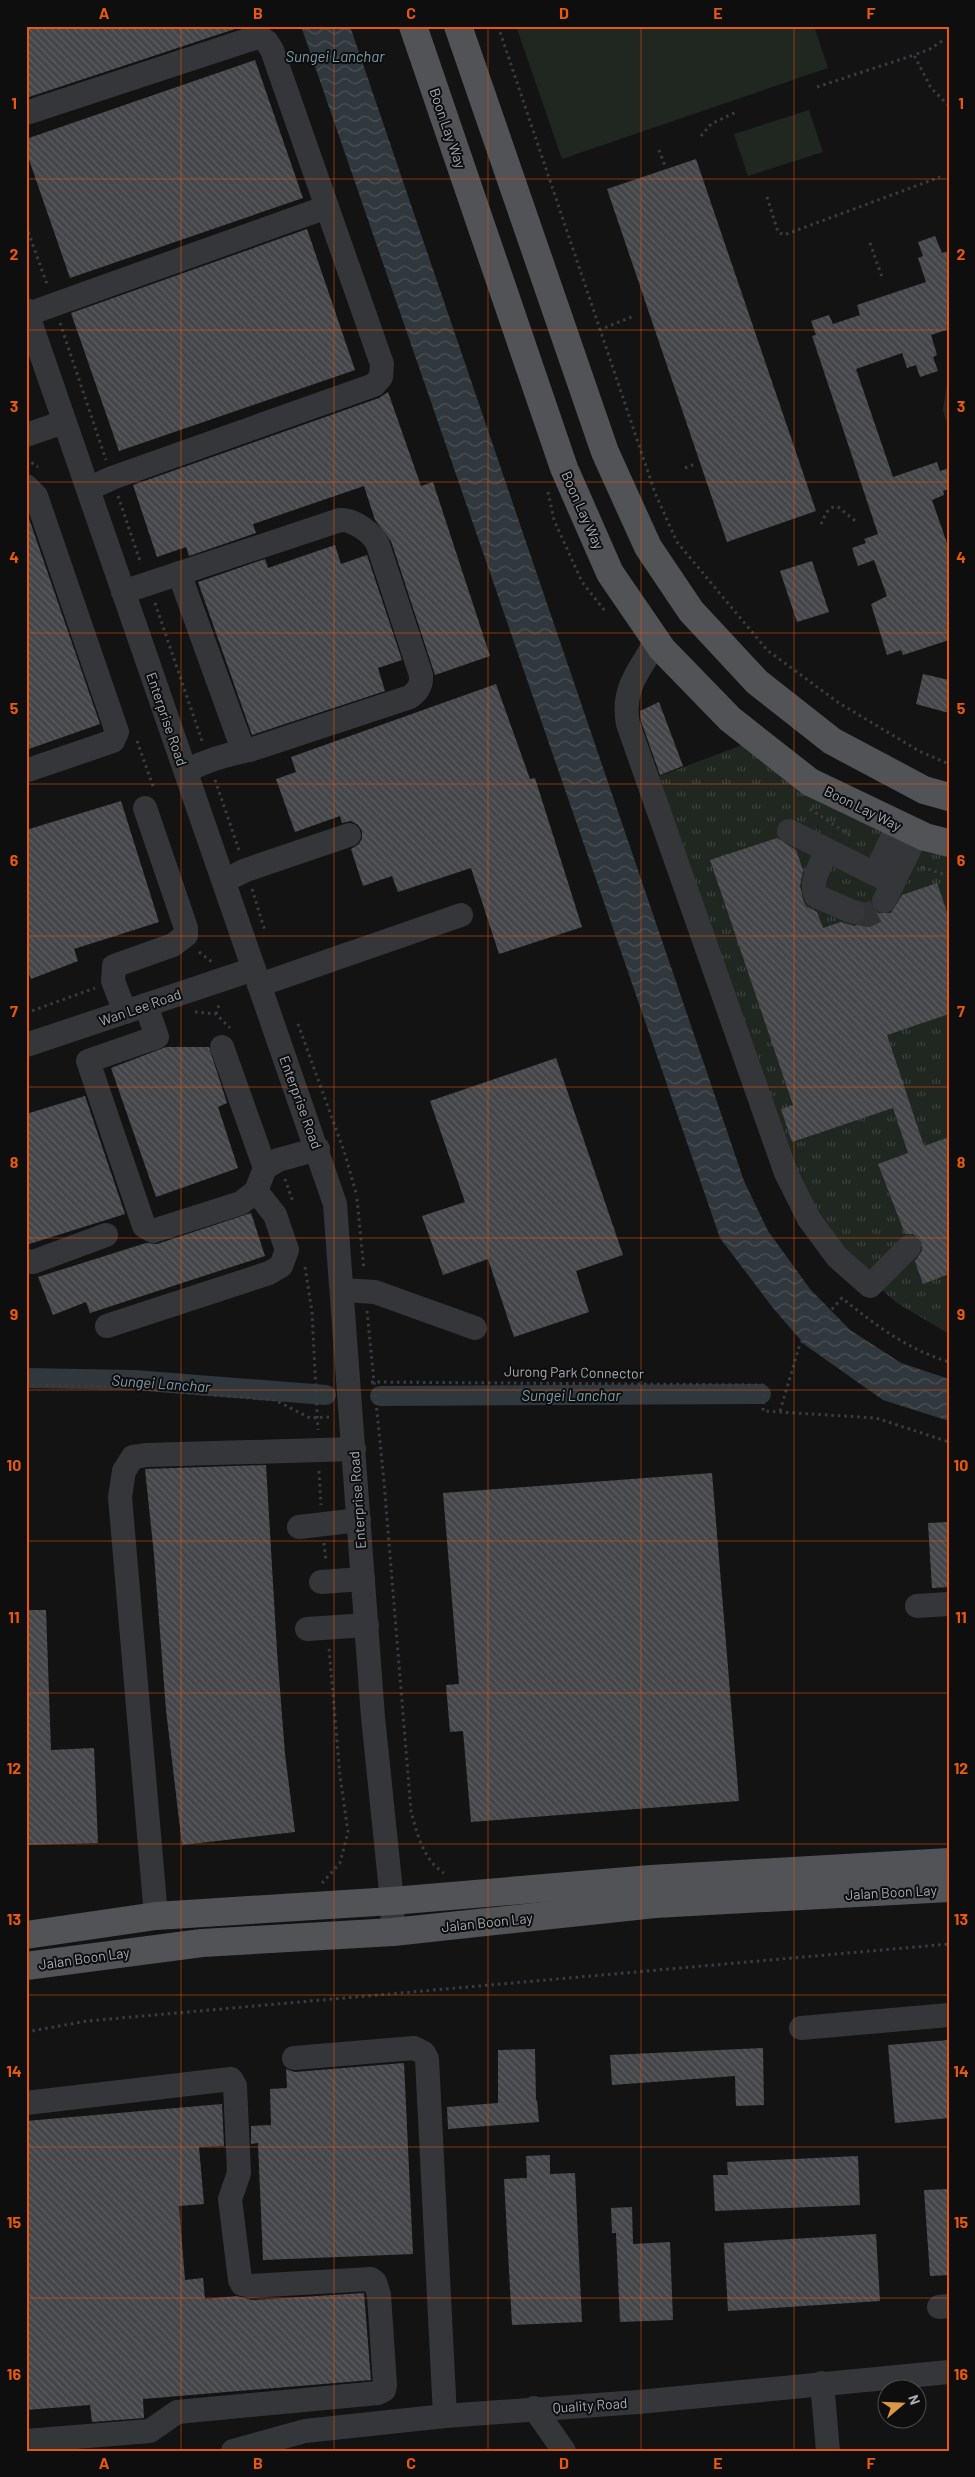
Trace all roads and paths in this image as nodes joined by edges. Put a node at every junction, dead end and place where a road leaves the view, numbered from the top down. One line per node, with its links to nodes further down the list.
1 (413, 26): 33 (main road, Boon Lay Way)
2 (458, 26): 38 (main road)
3 (498, 26): 20 (path)
4 (942, 41): 5 (path)
5 (914, 55): 6 (path); 7 (path)
6 (817, 87)
7 (949, 106)
8 (736, 112): 10 (path)
9 (26, 113): 15 (street)
10 (701, 136)
11 (659, 150): 12 (path)
12 (665, 166)
13 (940, 177): 14 (path)
14 (767, 197)
15 (327, 207): 18 (street); 28 (street)
16 (870, 243): 17 (path)
17 (882, 277)
18 (27, 312): 21 (street, Enterprise Road)
19 (634, 316): 20 (path)
20 (599, 330): 35 (path)
21 (64, 422): 22 (street); 28 (street, Enterprise Road)
22 (26, 435)
23 (26, 460): 24 (path)
24 (32, 462)
25 (697, 463): 26 (path)
26 (685, 468)
27 (26, 486): 36 (street)
28 (88, 489): 32 (street, Enterprise Road)
29 (858, 523): 30 (path)
30 (821, 524)
31 (180, 573): 32 (street); 34 (street); 34 (street)
32 (124, 592): 37 (street, Enterprise Road)
33 (657, 640): 40 (main road, Boon Lay Way); 58 (street)
34 (243, 750): 37 (street)
35 (949, 764)
36 (28, 770)
37 (186, 771): 45 (street, Enterprise Road)
38 (949, 797)
39 (145, 808): 49 (street)
40 (908, 829): 43 (main road, Boon Lay Way); 44 (street)
41 (789, 831): 44 (street)
42 (349, 836): 45 (street)
43 (949, 843)
44 (826, 852): 46 (street)
45 (224, 881): 48 (street, Enterprise Road)
46 (853, 912)
47 (461, 915): 48 (street, Wan Lee Road)
48 (256, 977): 49 (street, Wan Lee Road); 53 (street, Enterprise Road)
49 (136, 1008): 52 (street, Wan Lee Road); 55 (street)
50 (191, 1011): 51 (path)
51 (227, 1040): 54 (street)
52 (26, 1045)
53 (318, 1149): 54 (street); 61 (street, Enterprise Road)
54 (271, 1164): 55 (street); 56 (path)
55 (256, 1191): 62 (street)
56 (296, 1210)
57 (106, 1235): 59 (street)
58 (909, 1247)
59 (26, 1261)
60 (304, 1266): 68 (path)
61 (342, 1290): 63 (street); 70 (street, Enterprise Road)
62 (107, 1326)
63 (475, 1328)
64 (949, 1362): 66 (path)
65 (26, 1385): 68 (path)
66 (780, 1411): 69 (path, Jurong Park Connector); 82 (path, Jurong Park Connector)
67 (334, 1417): 68 (path)
68 (318, 1418): 71 (path)
69 (949, 1442)
70 (354, 1448): 71 (street); 72 (street, Enterprise Road)
71 (317, 1450): 73 (path); 86 (street)
72 (358, 1520): 73 (street); 75 (street, Enterprise Road)
73 (323, 1524): 74 (street); 76 (path)
74 (299, 1527)
75 (363, 1579): 76 (street); 79 (street, Enterprise Road)
76 (324, 1582)
77 (949, 1604): 78 (street)
78 (917, 1606)
79 (367, 1625): 80 (street); 85 (street, Enterprise Road)
80 (317, 1628): 83 (path)
81 (949, 1862): 85 (main road, Jalan Boon Lay)
82 (448, 1876)
83 (316, 1888)
84 (949, 1888): 87 (main road, Jalan Boon Lay)
85 (392, 1901): 86 (main road, Jalan Boon Lay); 87 (street, Enterprise Road)
86 (156, 1916): 88 (main road, Jalan Boon Lay)
87 (393, 1932): 90 (main road, Jalan Boon Lay)
88 (26, 1935)
89 (949, 1944): 93 (path)
90 (26, 1966)
91 (949, 2015): 92 (street)
92 (801, 2028)
93 (26, 2032)
94 (294, 2058): 99 (street)
95 (26, 2103): 100 (street)
96 (949, 2372): 97 (street, Quality Road)
97 (822, 2383): 98 (street, Quality Road); 103 (street)
98 (534, 2408): 99 (street, Quality Road); 102 (street)
99 (445, 2416): 101 (street, Quality Road)
100 (26, 2441)
101 (233, 2451)
102 (564, 2451)
103 (828, 2451)

